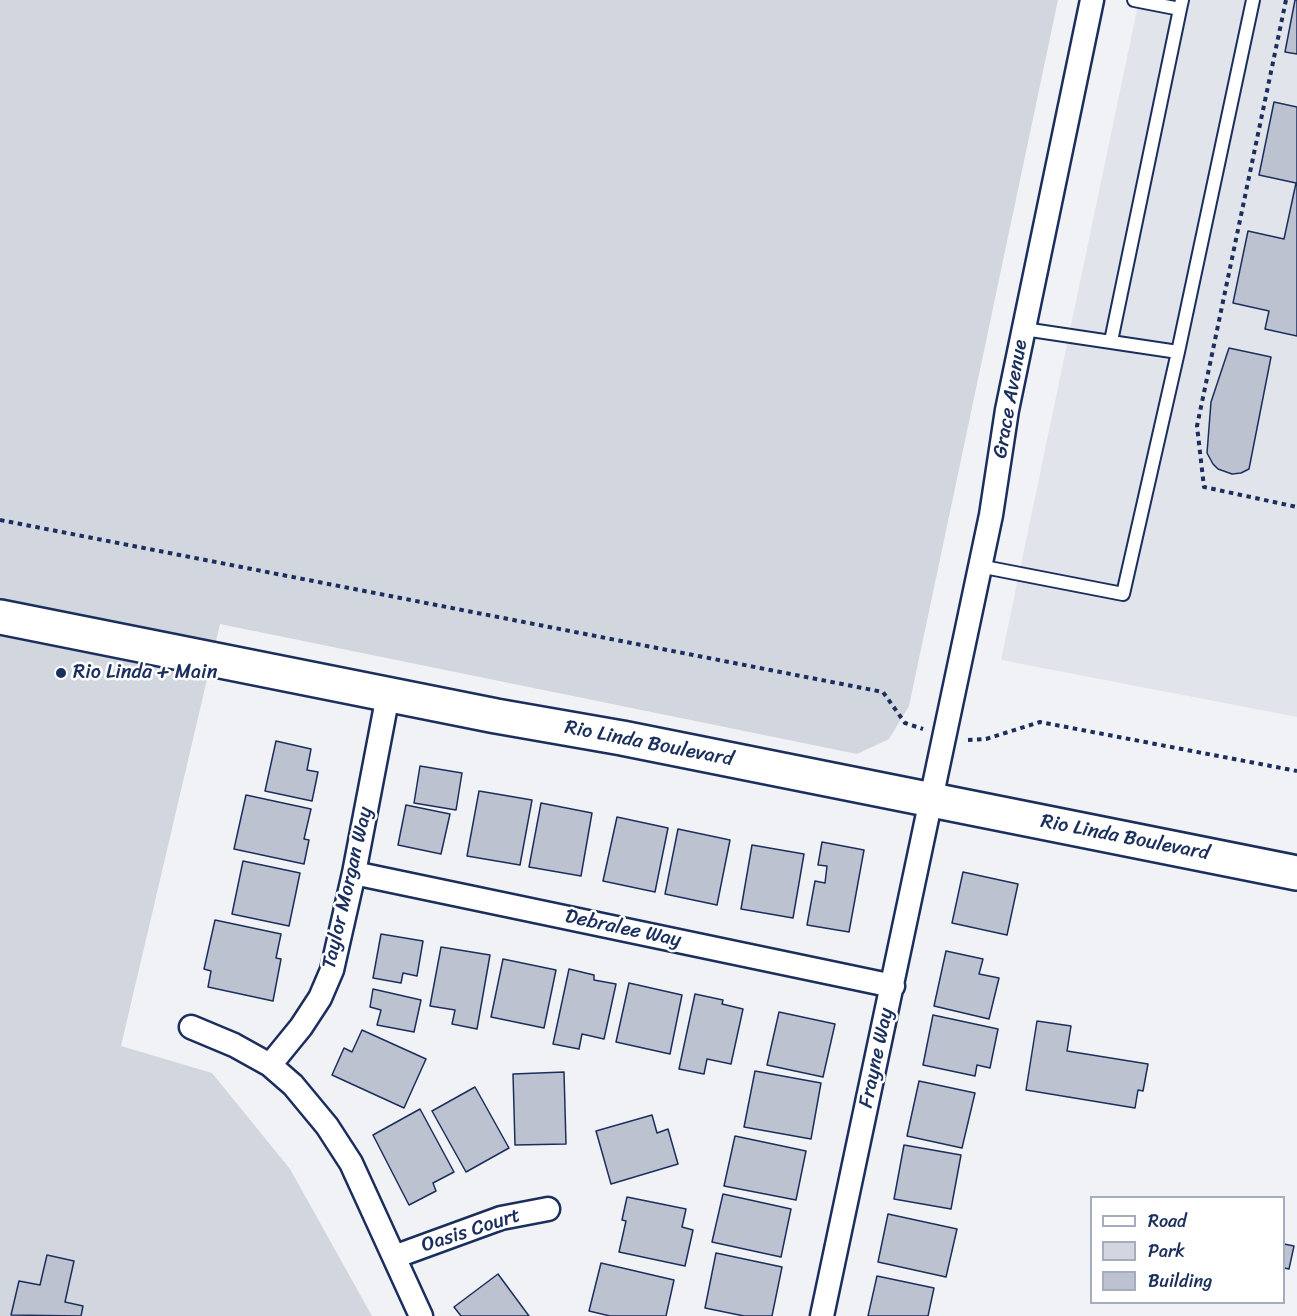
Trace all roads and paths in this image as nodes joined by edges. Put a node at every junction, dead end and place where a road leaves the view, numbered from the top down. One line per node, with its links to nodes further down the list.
1 (1092, 0): 6 (street, Grace Avenue)
2 (1134, 0): 5 (lane)
3 (1253, 0): 8 (lane)
4 (1286, 0): 9 (path)
5 (1181, 5): 7 (lane)
6 (1023, 329): 7 (lane); 11 (street, Grace Avenue)
7 (1111, 341): 8 (lane)
8 (1178, 352): 11 (lane)
9 (1297, 507)
10 (0, 520): 13 (path)
11 (979, 566): 17 (street, Grace Avenue)
12 (0, 617): 14 (main road, Rio Linda Boulevard)
13 (883, 692)
14 (388, 695): 17 (main road, Rio Linda Boulevard); 18 (street, Taylor Morgan Way)
15 (1040, 722): 16 (path)
16 (1297, 771)
17 (931, 799): 19 (main road, Rio Linda Boulevard); 20 (street, Frayne Way)
18 (354, 873): 20 (street, Debralee Way); 22 (street, Taylor Morgan Way)
19 (1297, 873)
20 (893, 986): 26 (street, Frayne Way)
21 (191, 1027): 22 (street)
22 (270, 1065): 24 (street)
23 (549, 1209): 24 (street, Oasis Court)
24 (394, 1257): 25 (street)
25 (421, 1316)
26 (822, 1316)

